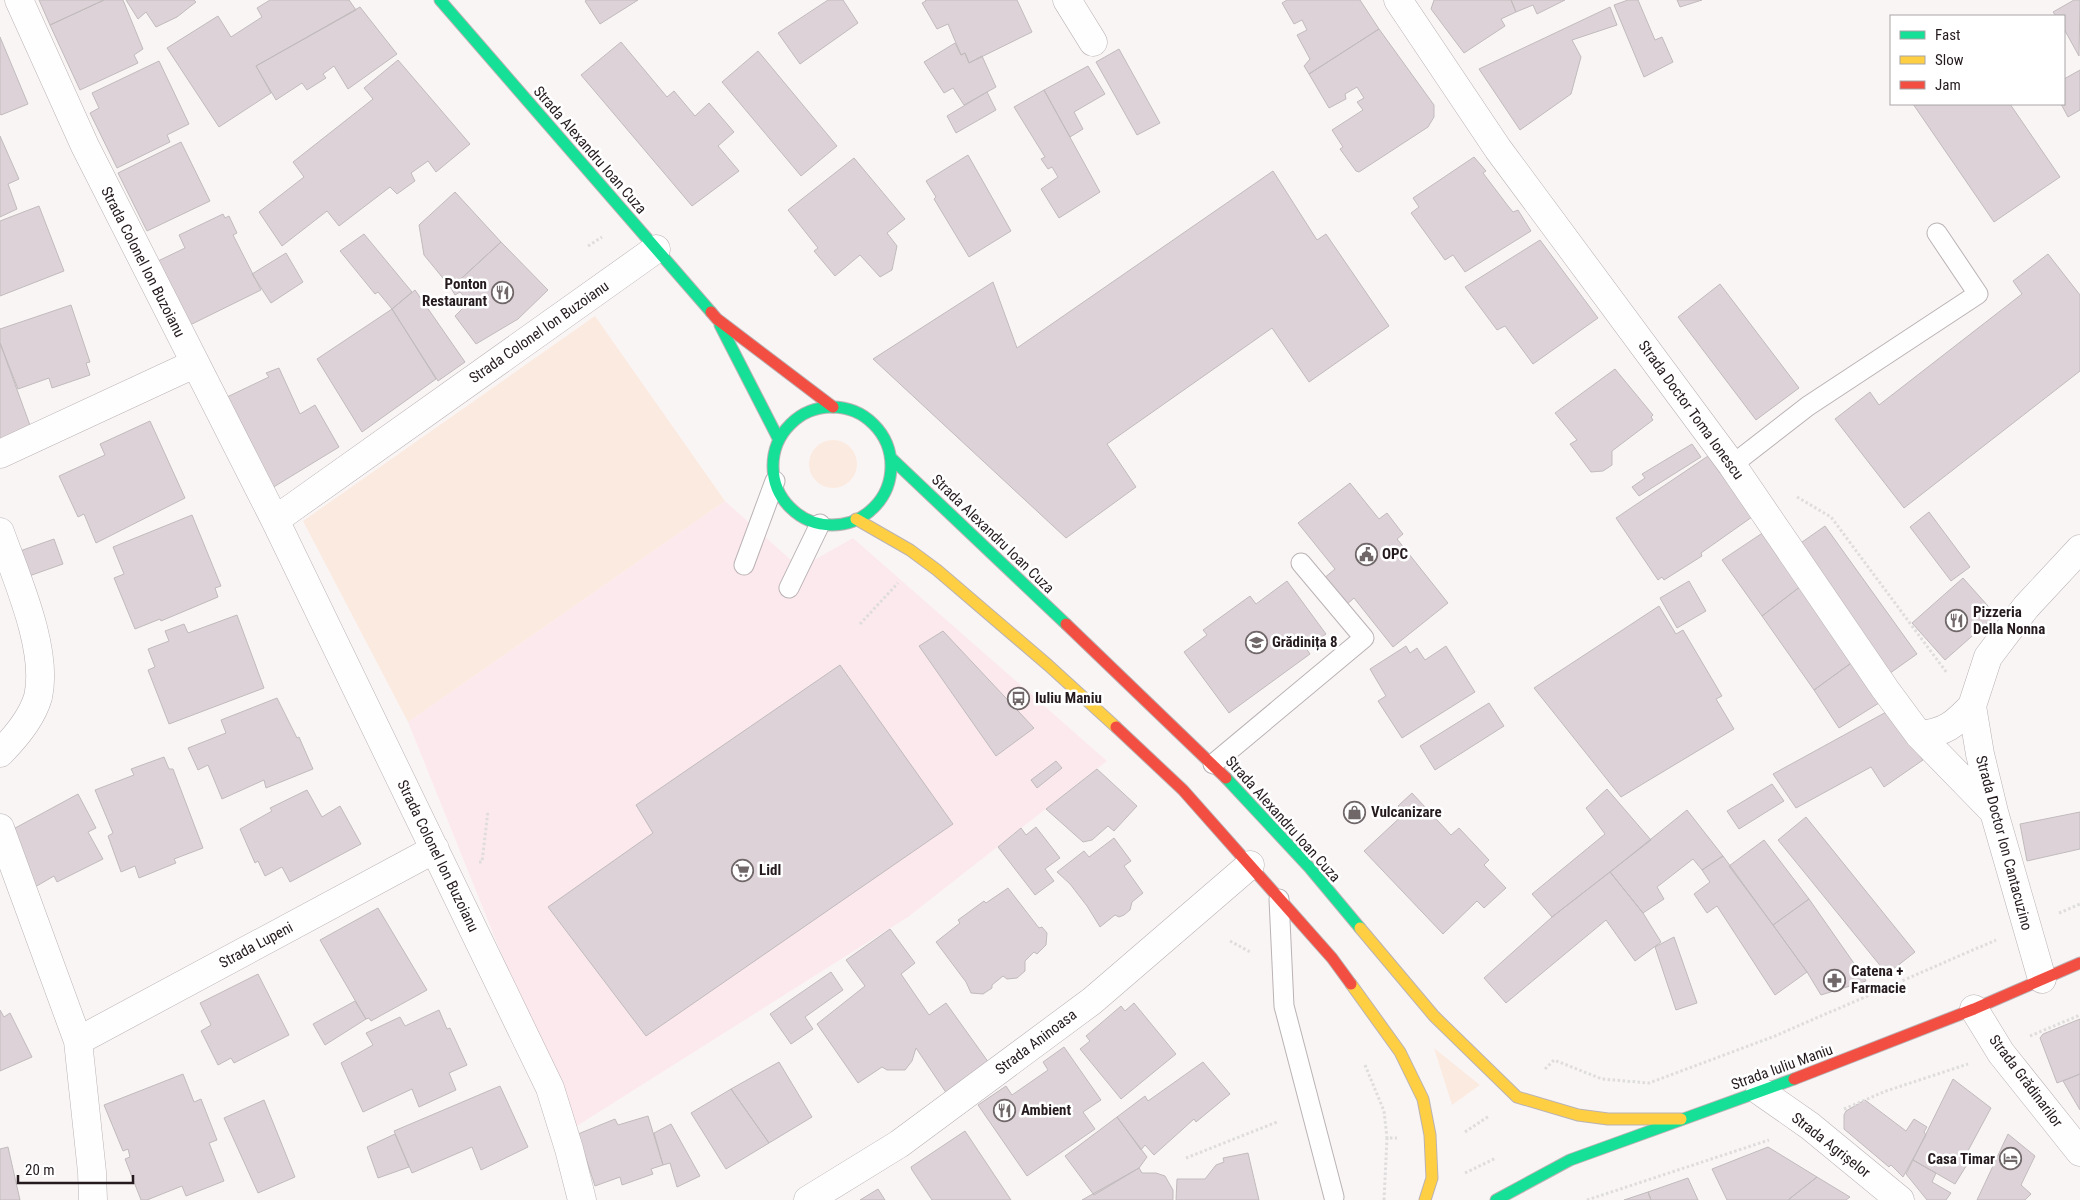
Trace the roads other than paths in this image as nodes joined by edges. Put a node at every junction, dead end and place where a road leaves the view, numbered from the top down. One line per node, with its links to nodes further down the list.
1 (18, 0): 9 (street, Strada Colonel Ion Buzoianu)
2 (440, 0): 7 (street, Strada Alexandru Ioan Cuza)
3 (1067, 0): 5 (street)
4 (1398, 0): 14 (street, Strada Doctor Toma Ionescu)
5 (1093, 42)
6 (1937, 233): 14 (lane)
7 (656, 249): 8 (street, Strada Alexandru Ioan Cuza); 17 (street, Strada Colonel Ion Buzoianu)
8 (717, 319): 10 (street, Strada Alexandru Ioan Cuza); 11 (street, Strada Alexandru Ioan Cuza)
9 (194, 364): 12 (street); 17 (street, Strada Colonel Ion Buzoianu)
10 (834, 407): 11 (street, Strada Alexandru Ioan Cuza); 13 (street, Strada Alexandru Ioan Cuza)
11 (779, 440): 15 (street, Strada Alexandru Ioan Cuza)
12 (0, 454)
13 (891, 458): 16 (street, Strada Alexandru Ioan Cuza); 27 (street, Strada Alexandru Ioan Cuza)
14 (1732, 465): 25 (street, Strada Doctor Toma Ionescu)
15 (775, 481): 18 (street, Strada Alexandru Ioan Cuza); 22 (lane)
16 (856, 519): 18 (street, Strada Alexandru Ioan Cuza); 31 (street)
17 (275, 520): 30 (street, Strada Colonel Ion Buzoianu)
18 (820, 524): 23 (lane)
19 (0, 532): 26 (street)
20 (2080, 549): 24 (street, Strada Doctor Ion Cantacuzino)
21 (1301, 563): 27 (lane)
22 (744, 565)
23 (788, 588)
24 (1972, 706): 25 (street, Strada Doctor Ion Cantacuzino); 28 (street, Strada Doctor Ion Cantacuzino)
25 (1920, 735): 28 (street, Strada Doctor Toma Ionescu)
26 (0, 753)
27 (1213, 764): 38 (street, Strada Alexandru Ioan Cuza)
28 (1994, 812): 34 (street, Strada Doctor Ion Cantacuzino)
29 (0, 828): 36 (street)
30 (438, 856): 36 (street, Strada Lupeni); 42 (street, Strada Colonel Ion Buzoianu)
31 (1250, 865): 32 (street); 43 (street, Strada Aninoasa)
32 (1279, 899): 40 (lane); 44 (street)
33 (2080, 963): 34 (street, Strada Iuliu Maniu)
34 (2042, 979): 35 (street, Strada Iuliu Maniu)
35 (1974, 1009): 37 (street, Strada Iuliu Maniu); 39 (street, Strada Grădinarilor)
36 (78, 1041): 41 (street)
37 (1760, 1091): 38 (street, Strada Iuliu Maniu); 46 (street, Strada Agrișelor)
38 (1682, 1118): 45 (street, Strada Iuliu Maniu)
39 (2080, 1152)
40 (1334, 1197)
41 (93, 1200)
42 (582, 1200)
43 (808, 1200)
44 (1426, 1200)
45 (1496, 1200)
46 (1900, 1200)

